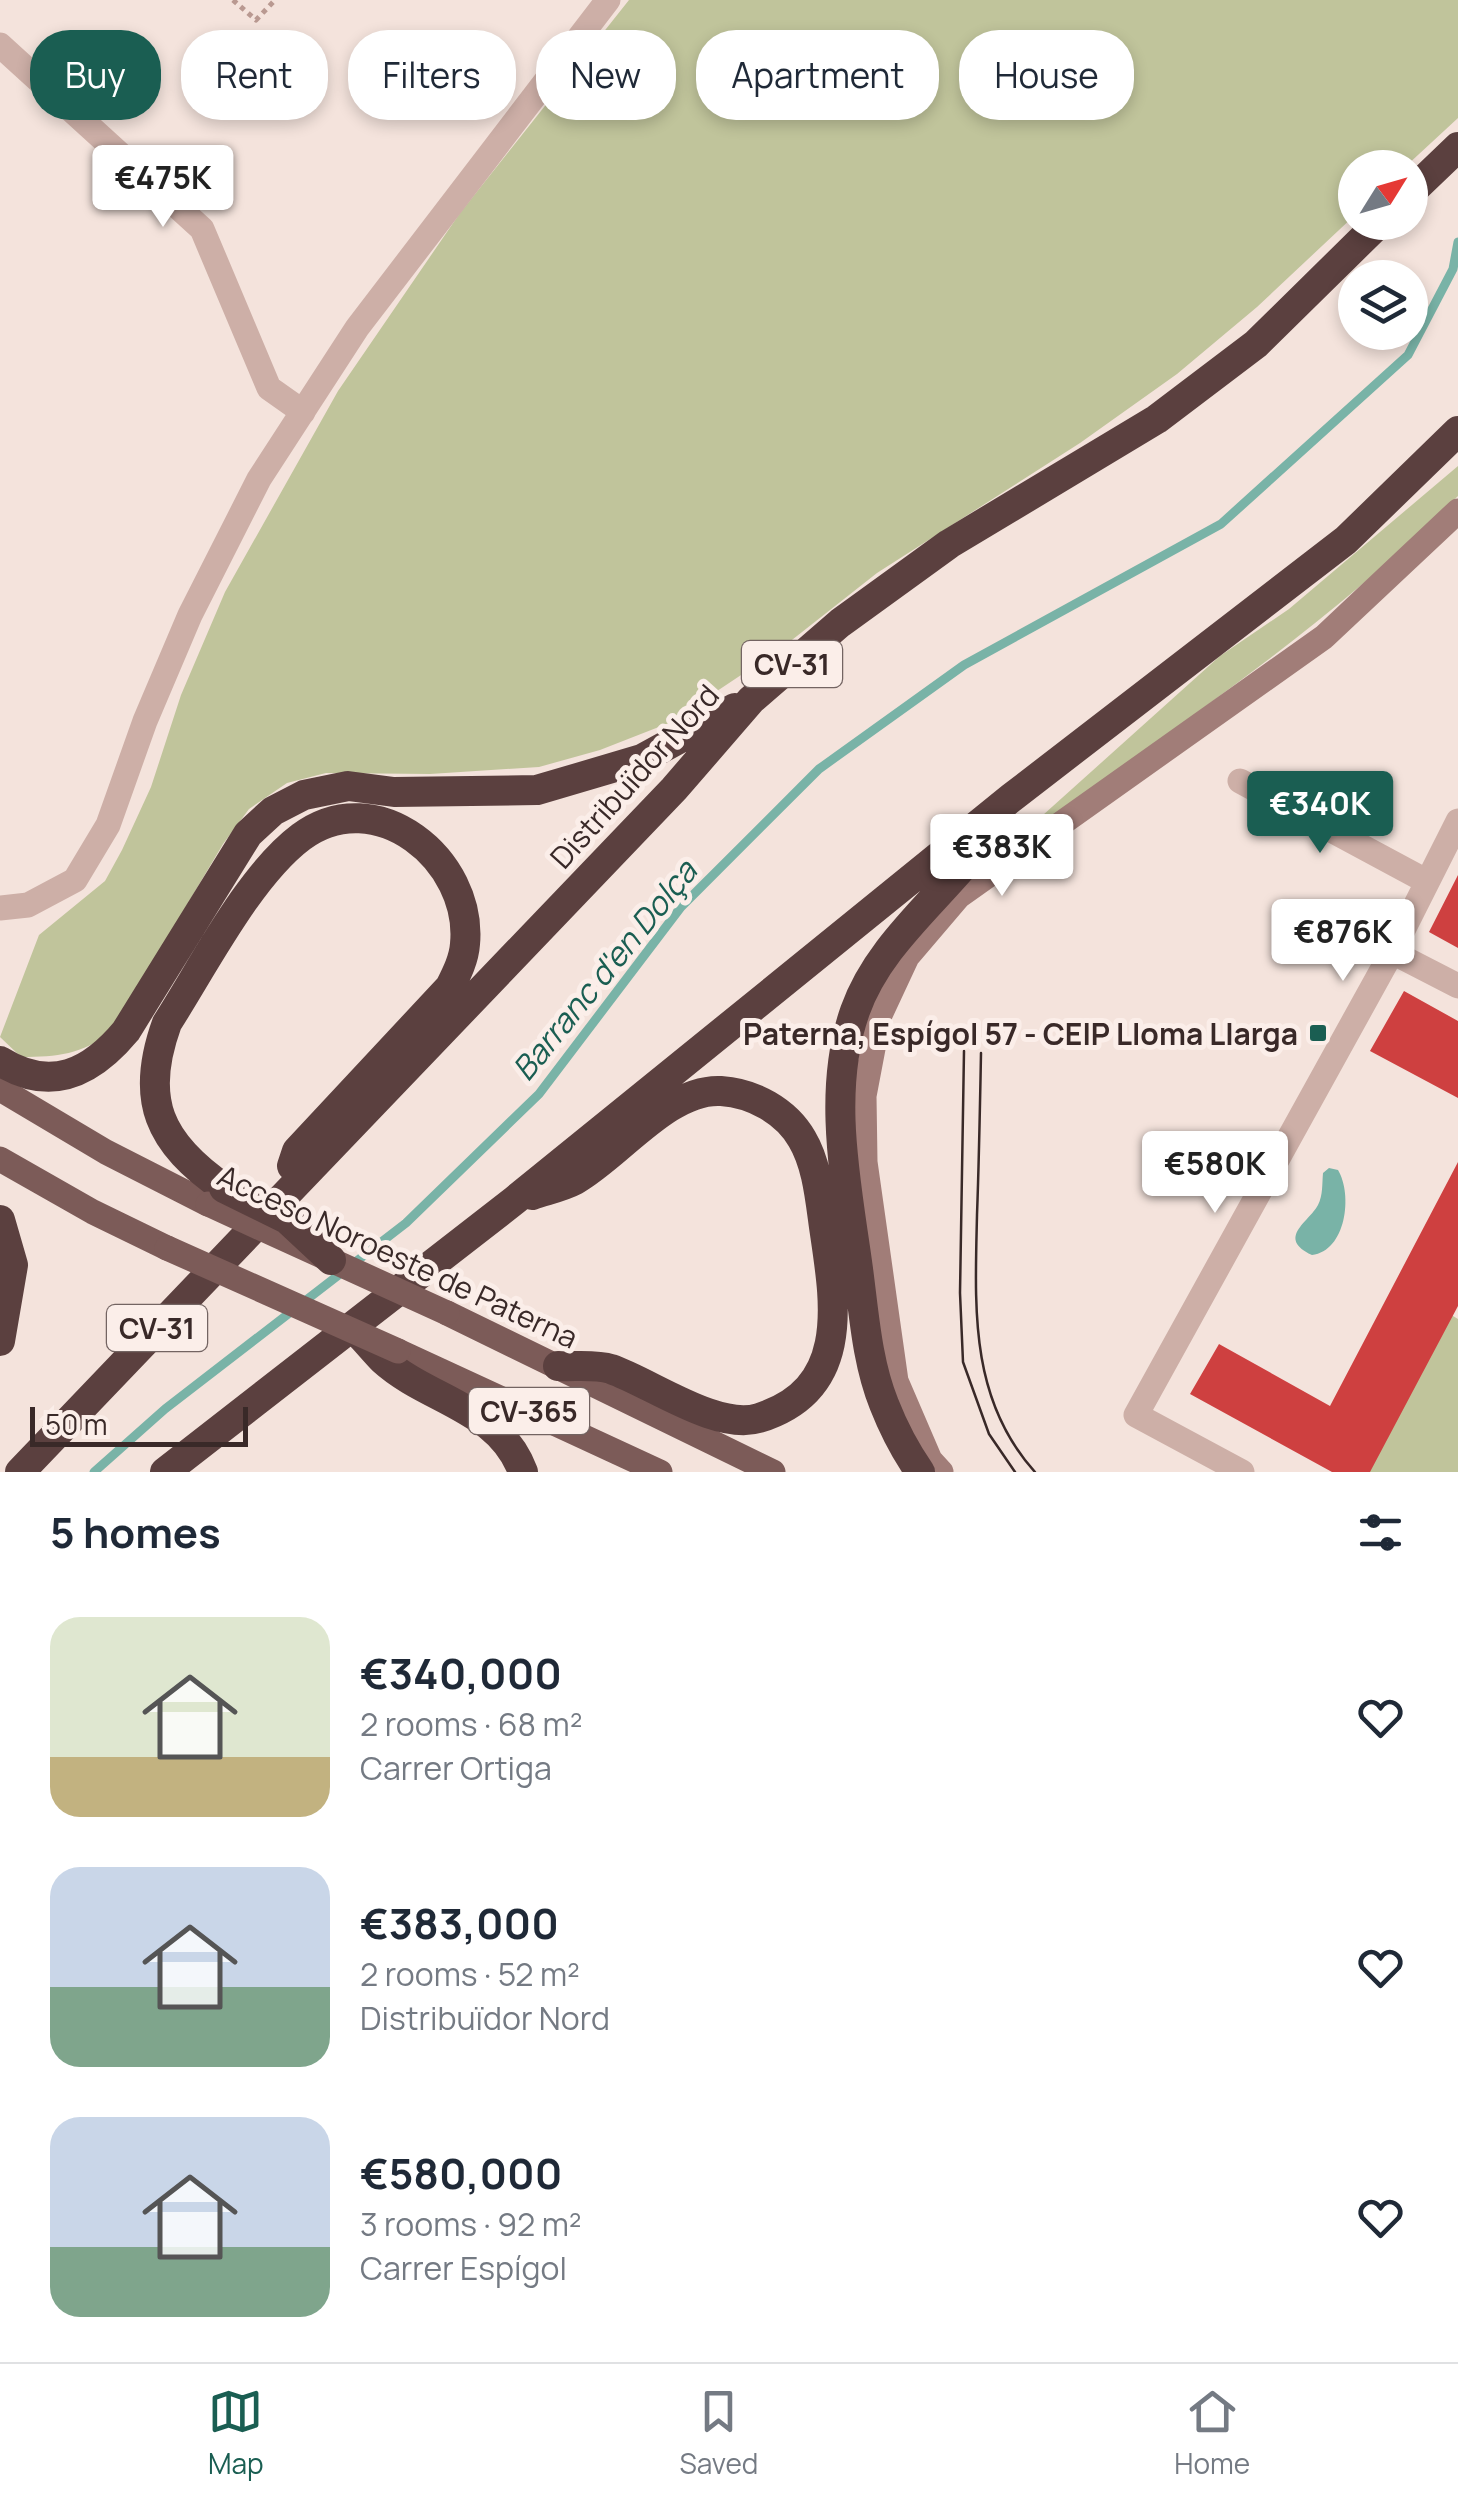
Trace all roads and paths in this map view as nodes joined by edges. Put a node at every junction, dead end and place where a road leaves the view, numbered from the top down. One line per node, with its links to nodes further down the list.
1 (233, 0): 2 (path)
2 (276, 0)
3 (608, 0): 8 (street)
4 (0, 45): 8 (street)
5 (1458, 146): 6 (highway)
6 (1428, 176)
7 (1362, 240): 11 (highway, Distribuïdor Nord / CV-31)
8 (303, 412): 16 (street)
9 (1458, 432): 13 (highway)
10 (1458, 511): 39 (street)
11 (750, 700): 19 (highway); 23 (highway, Distribuïdor Nord / CV-31)
12 (1240, 782): 15 (street)
13 (1011, 798): 24 (highway); 38 (highway)
14 (1458, 821): 15 (street)
15 (1426, 881): 17 (street)
16 (0, 908)
17 (1392, 952): 18 (street); 40 (street)
18 (1458, 986)
19 (0, 1062)
20 (0, 1089): 22 (main road, Acceso Noroeste de Paterna)
21 (0, 1158): 27 (main road, bridge)
22 (216, 1196): 23 (highway); 26 (highway, bridge)
23 (281, 1198): 32 (highway, Distribuïdor Nord / CV-31)
24 (515, 1200): 30 (highway); 31 (highway)
25 (0, 1220): 28 (highway)
26 (331, 1260): 30 (main road, Acceso Noroeste de Paterna / CV-365, bridge)
27 (362, 1336): 29 (highway)
28 (0, 1342)
29 (391, 1356): 35 (highway); 36 (main road, CV-365)
30 (558, 1366): 37 (main road, Acceso Noroeste de Paterna / CV-365)
31 (226, 1425): 33 (highway); 34 (highway)
32 (20, 1472)
33 (165, 1472)
34 (197, 1472)
35 (522, 1472)
36 (660, 1472)
37 (773, 1472)
38 (920, 1472)
39 (941, 1472)
40 (1242, 1472)

